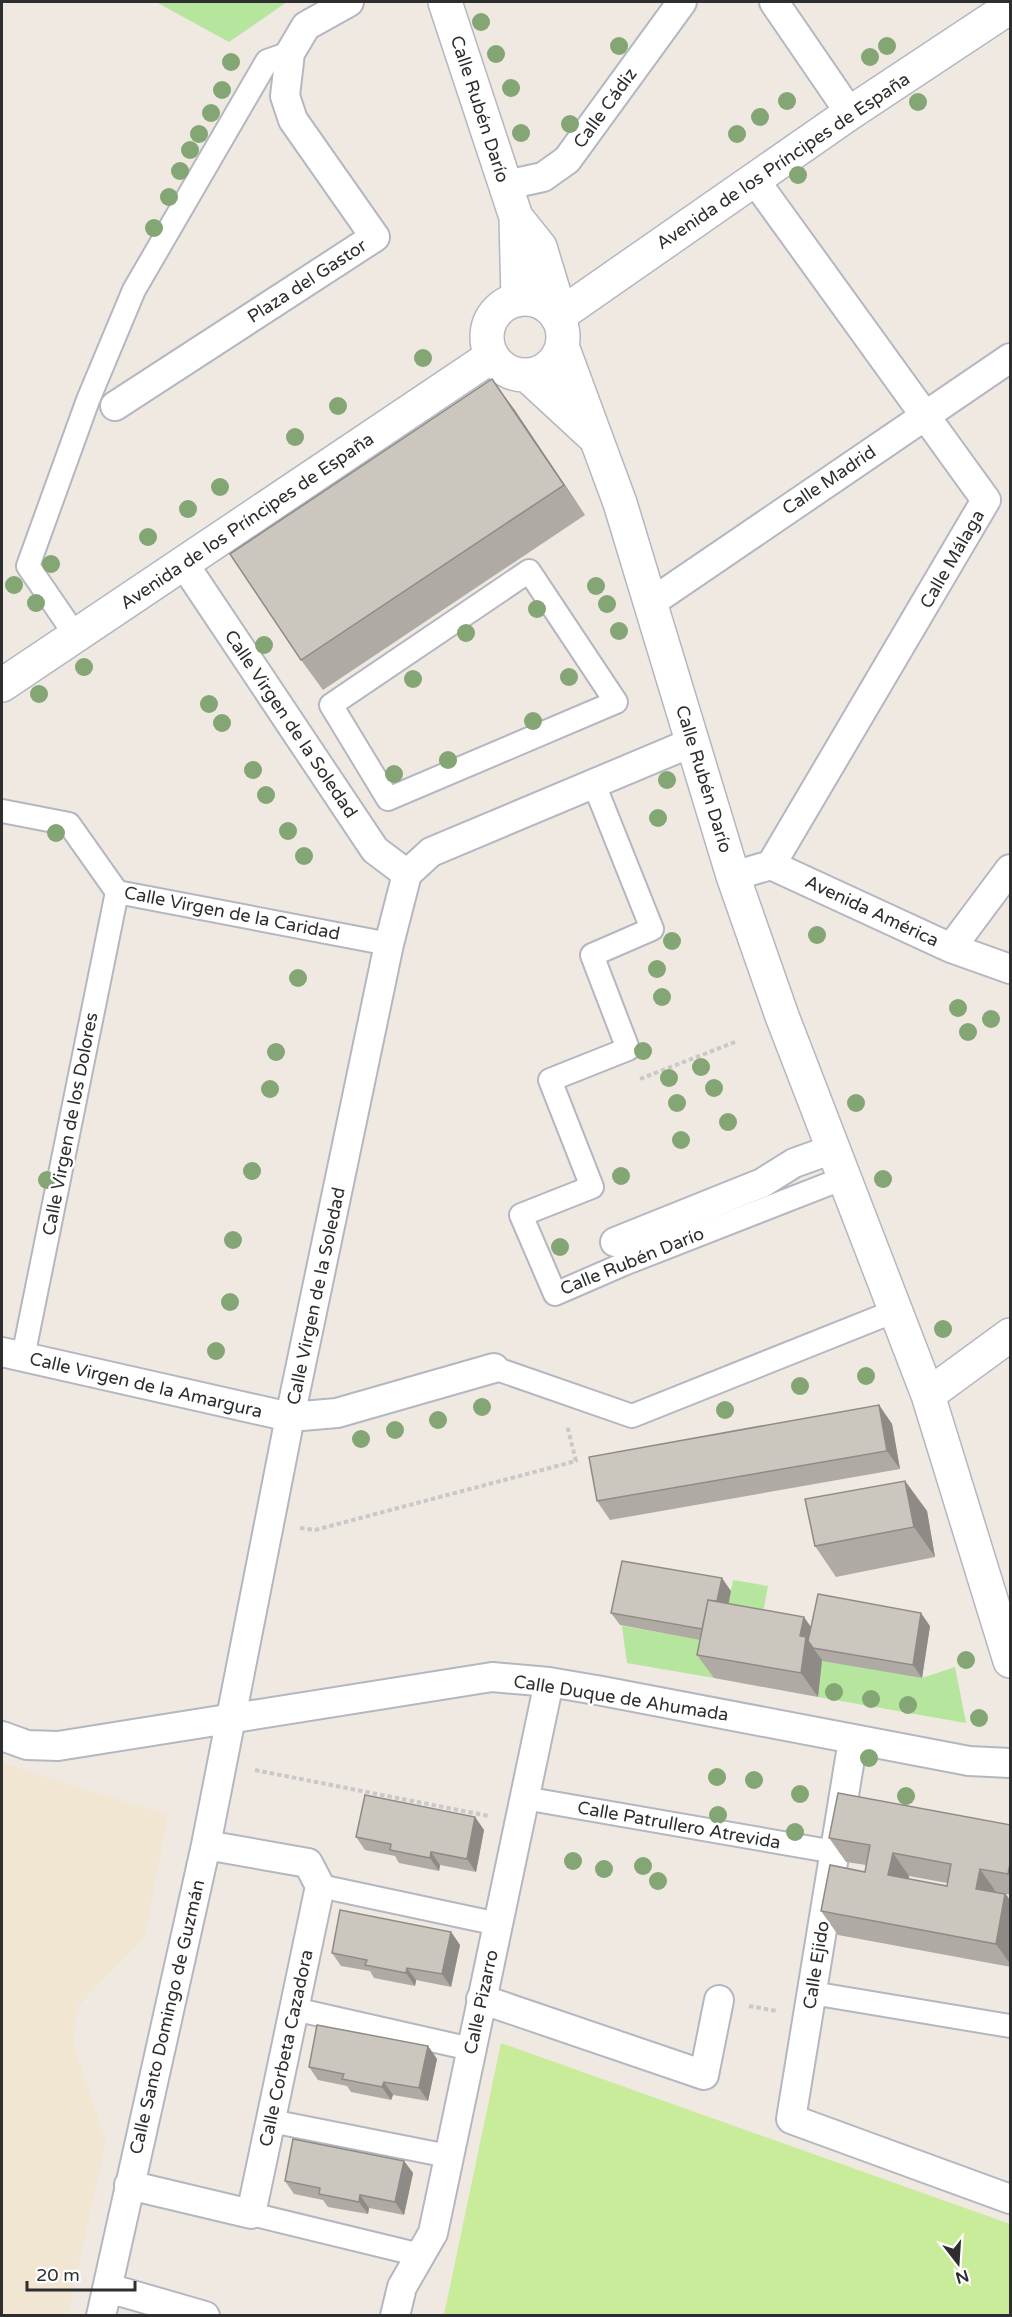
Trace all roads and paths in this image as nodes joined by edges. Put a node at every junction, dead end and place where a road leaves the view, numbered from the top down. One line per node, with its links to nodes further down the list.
1 (349, 2): 6 (street, Plaza del Gastor)
2 (445, 2): 9 (street, Calle Rubén Darío)
3 (682, 2): 9 (street, Calle Cádiz)
4 (774, 2): 7 (street)
5 (1011, 7): 7 (street, Avenida de los Príncipes de España)
6 (290, 53): 16 (street, Plaza del Gastor); 21 (street)
7 (850, 113): 8 (street, Avenida de los Príncipes de España)
8 (754, 179): 12 (street, Avenida de los Príncipes de España); 17 (street, Calle Málaga)
9 (506, 185): 10 (street, Calle Rubén Darío)
10 (516, 217): 11 (street, Calle Rubén Darío); 12 (street, Calle Rubén Darío)
11 (518, 300): 12 (street); 13 (street)
12 (556, 323): 15 (street); 18 (street, Calle Rubén Darío)
13 (492, 356): 15 (street); 19 (street, Avenida de los Príncipes de España)
14 (1011, 357): 17 (street, Calle Madrid)
15 (527, 375): 18 (street, Calle Rubén Darío)
16 (115, 406)
17 (924, 415): 20 (street, Calle Madrid); 27 (street, Calle Málaga)
18 (597, 439): 20 (street, Calle Rubén Darío)
19 (183, 564): 21 (street, Avenida de los Príncipes de España); 29 (street, Calle Virgen de la Soledad)
20 (649, 604): 24 (street, Calle Rubén Darío)
21 (76, 636): 22 (street, Avenida de los Príncipes de España)
22 (2, 685)
23 (616, 702): 23 (street)
24 (693, 742): 25 (street); 30 (street, Calle Rubén Darío)
25 (594, 784): 29 (street); 37 (street, Calle Rubén Darío)
26 (2, 811): 31 (street, Calle Virgen de la Caridad)
27 (771, 865): 30 (street); 33 (street, Avenida América)
28 (1011, 869): 33 (street)
29 (407, 874): 32 (street, Calle Virgen de la Soledad)
30 (733, 876): 37 (street, Calle Rubén Darío)
31 (117, 892): 32 (street, Calle Virgen de la Caridad); 41 (street, Calle Virgen de los Dolores)
32 (390, 944): 45 (street, Calle Virgen de la Soledad)
33 (951, 948): 34 (street, Avenida América)
34 (1011, 969)
35 (735, 1042): 36 (path)
36 (638, 1080)
37 (839, 1163): 38 (street, Calle Rubén Darío); 39 (street, Calle Rubén Darío)
38 (615, 1242)
39 (895, 1311): 43 (street, Calle Rubén Darío); 44 (street)
40 (1011, 1335): 43 (street)
41 (12, 1355): 45 (street, Calle Virgen de la Amargura)
42 (494, 1368): 44 (street); 45 (street)
43 (928, 1395): 47 (street, Calle Rubén Darío)
44 (577, 1397): 46 (path)
45 (290, 1418): 46 (street, Calle Virgen de la Soledad)
46 (269, 1523): 49 (street, Calle Virgen de la Soledad)
47 (1011, 1661)
48 (549, 1682): 49 (street, Calle Duque de Ahumada); 51 (street, Calle Duque de Ahumada); 54 (street, Calle Pizarro)
49 (230, 1718): 50 (street, Calle Duque de Ahumada); 52 (street, Calle Santo Domingo de Guzmán)
50 (2, 1736)
51 (853, 1740): 53 (street, Calle Duque de Ahumada); 56 (street, Calle Ejido)
52 (222, 1763): 54 (path); 55 (street, Calle Santo Domingo de Guzmán)
53 (1011, 1763)
54 (521, 1810): 56 (street, Calle Patrullero Atrevida); 58 (street, Calle Pizarro)
55 (206, 1845): 57 (street); 67 (street, Calle Santo Domingo de Guzmán)
56 (835, 1852): 61 (street, Calle Ejido)
57 (320, 1886): 58 (street); 62 (street, Calle Corbeta Cazadora)
58 (498, 1924): 59 (street, Calle Pizarro)
59 (482, 2000): 60 (street); 64 (street, Calle Pizarro)
60 (719, 2000): 61 (path)
61 (810, 2005): 63 (street); 68 (street, Calle Ejido)
62 (294, 2009): 64 (street); 65 (street, Calle Corbeta Cazadora)
63 (1011, 2026)
64 (471, 2049): 66 (street, Calle Pizarro)
65 (271, 2121): 66 (street); 69 (street, Calle Corbeta Cazadora)
66 (448, 2157): 70 (street, Calle Pizarro)
67 (129, 2185): 69 (street); 71 (street, Calle Santo Domingo de Guzmán)
68 (1011, 2199)
69 (251, 2214): 70 (street)
70 (420, 2254): 74 (street, Calle Pizarro)
71 (108, 2288): 72 (street, Calle Santo Domingo de Guzmán); 73 (street)
72 (101, 2316)
73 (205, 2316)
74 (395, 2316)

